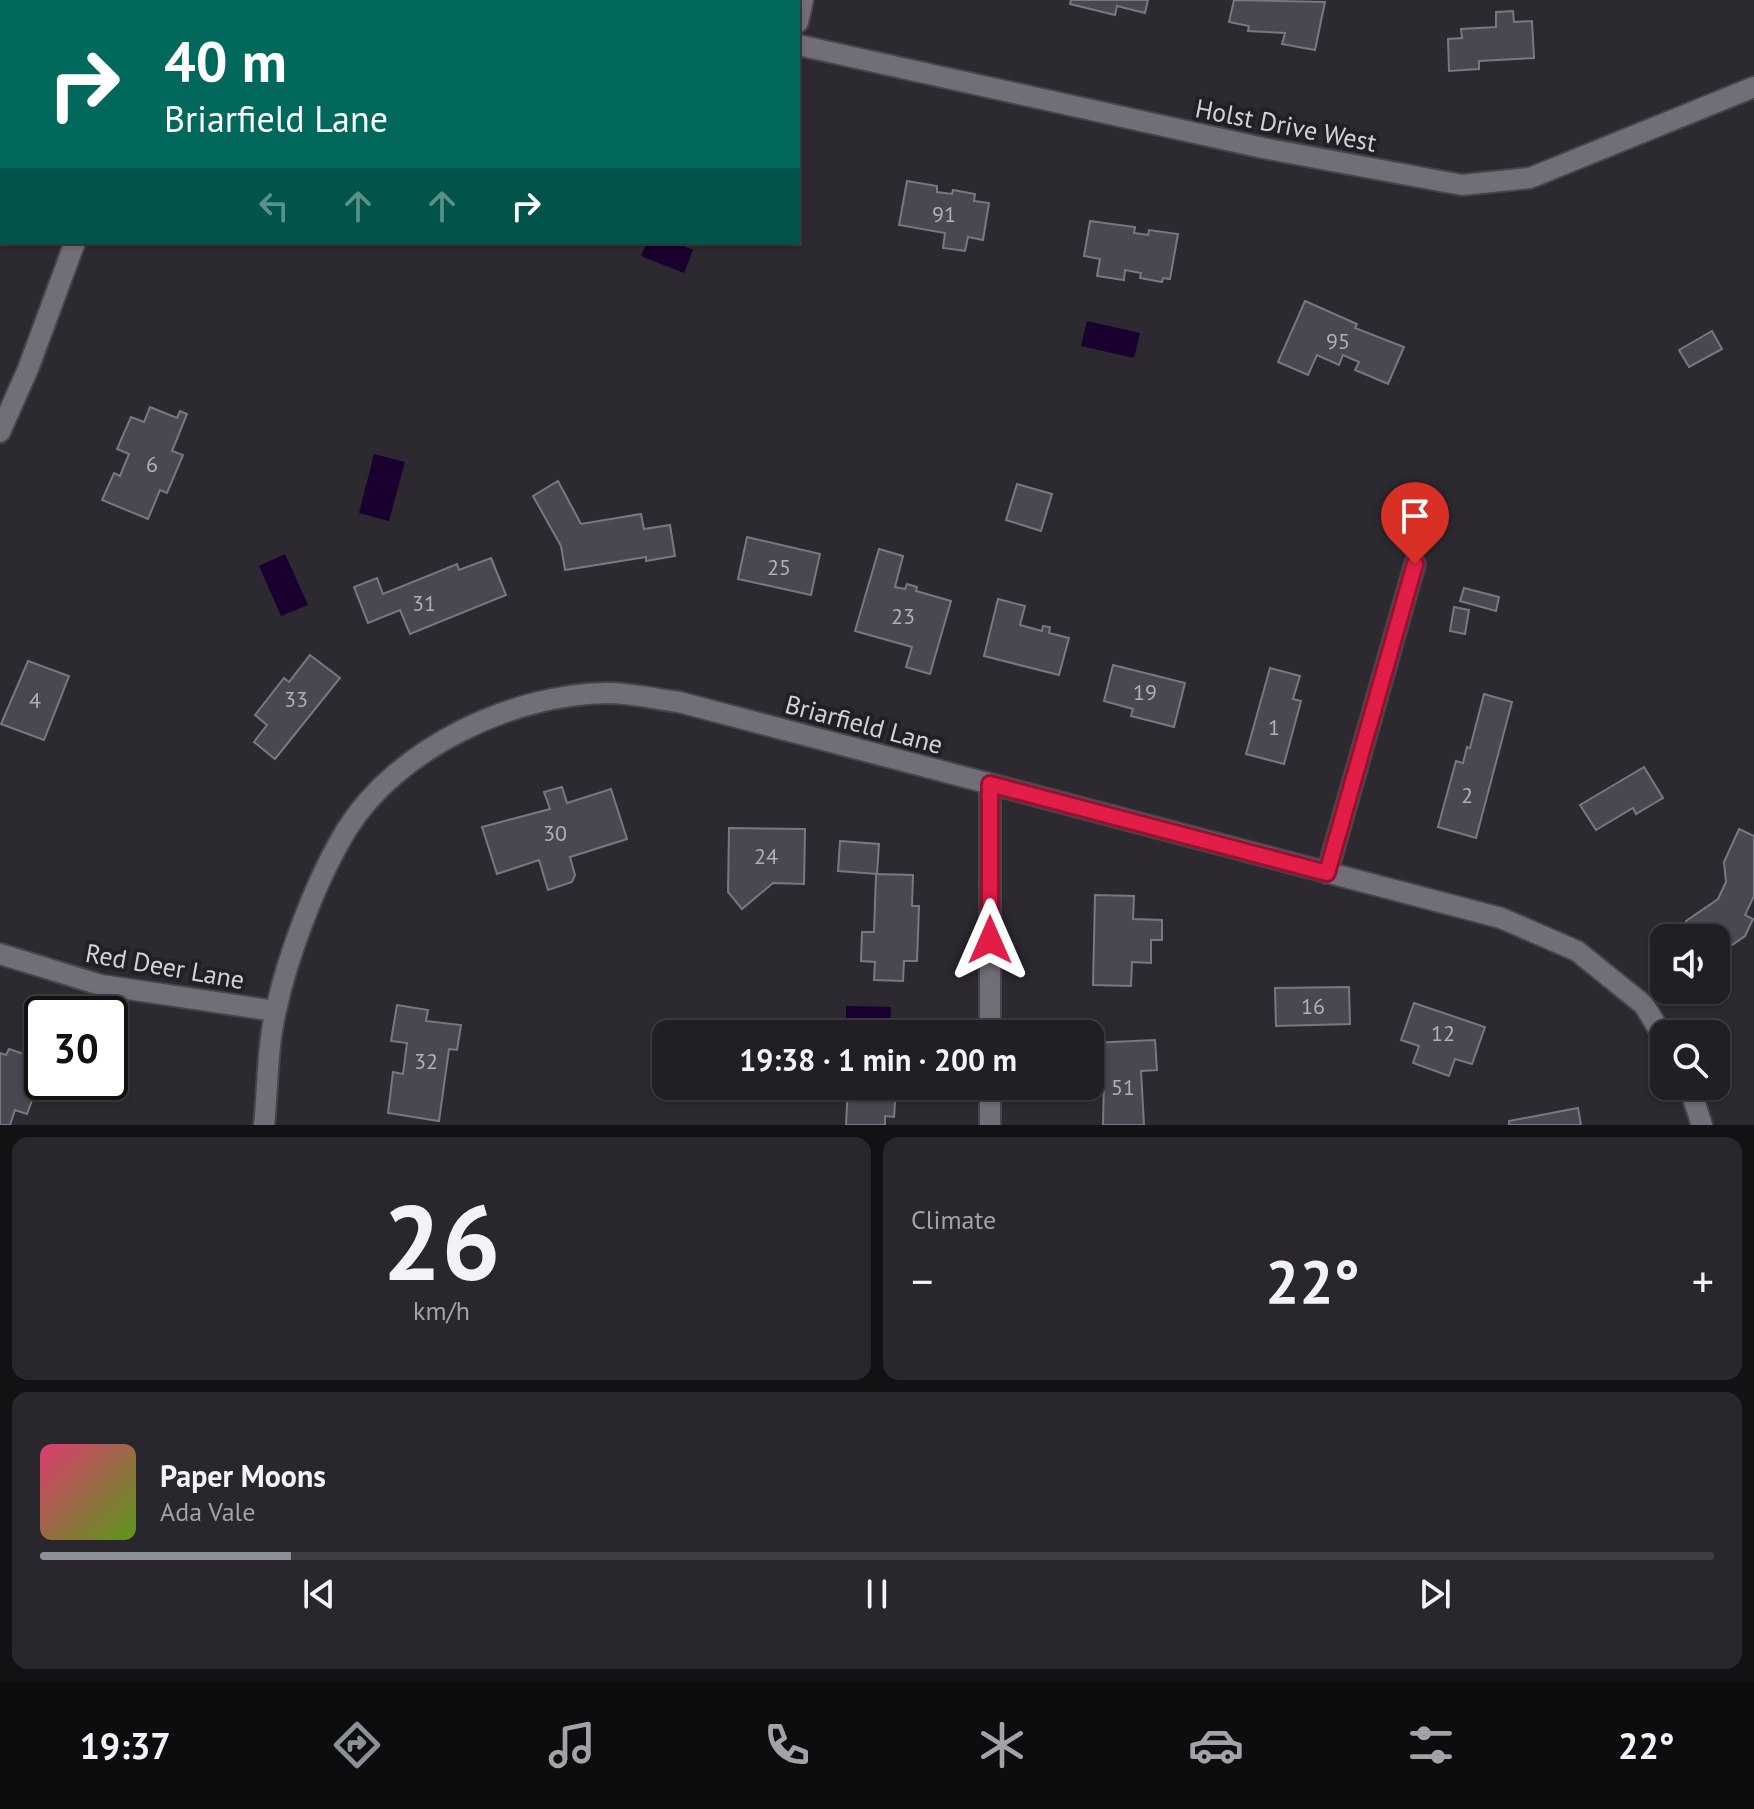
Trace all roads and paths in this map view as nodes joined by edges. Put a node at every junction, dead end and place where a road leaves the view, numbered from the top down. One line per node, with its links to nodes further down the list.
1 (800, 45): 2 (street, Holst Drive West)
2 (1754, 87)
3 (74, 244): 4 (street)
4 (0, 432)
5 (1415, 564): 7 (street)
6 (990, 784): 7 (street, Briarfield Lane); 9 (street, Briarfield Lane); 10 (street)
7 (1327, 873): 11 (street, Briarfield Lane)
8 (0, 954): 9 (street, Red Deer Lane)
9 (275, 1011): 14 (street, Briarfield Lane)
10 (990, 1020)
11 (1653, 1020)
12 (990, 1100): 15 (street)
13 (1694, 1100): 16 (street)
14 (264, 1125)
15 (990, 1125)
16 (1702, 1125)

